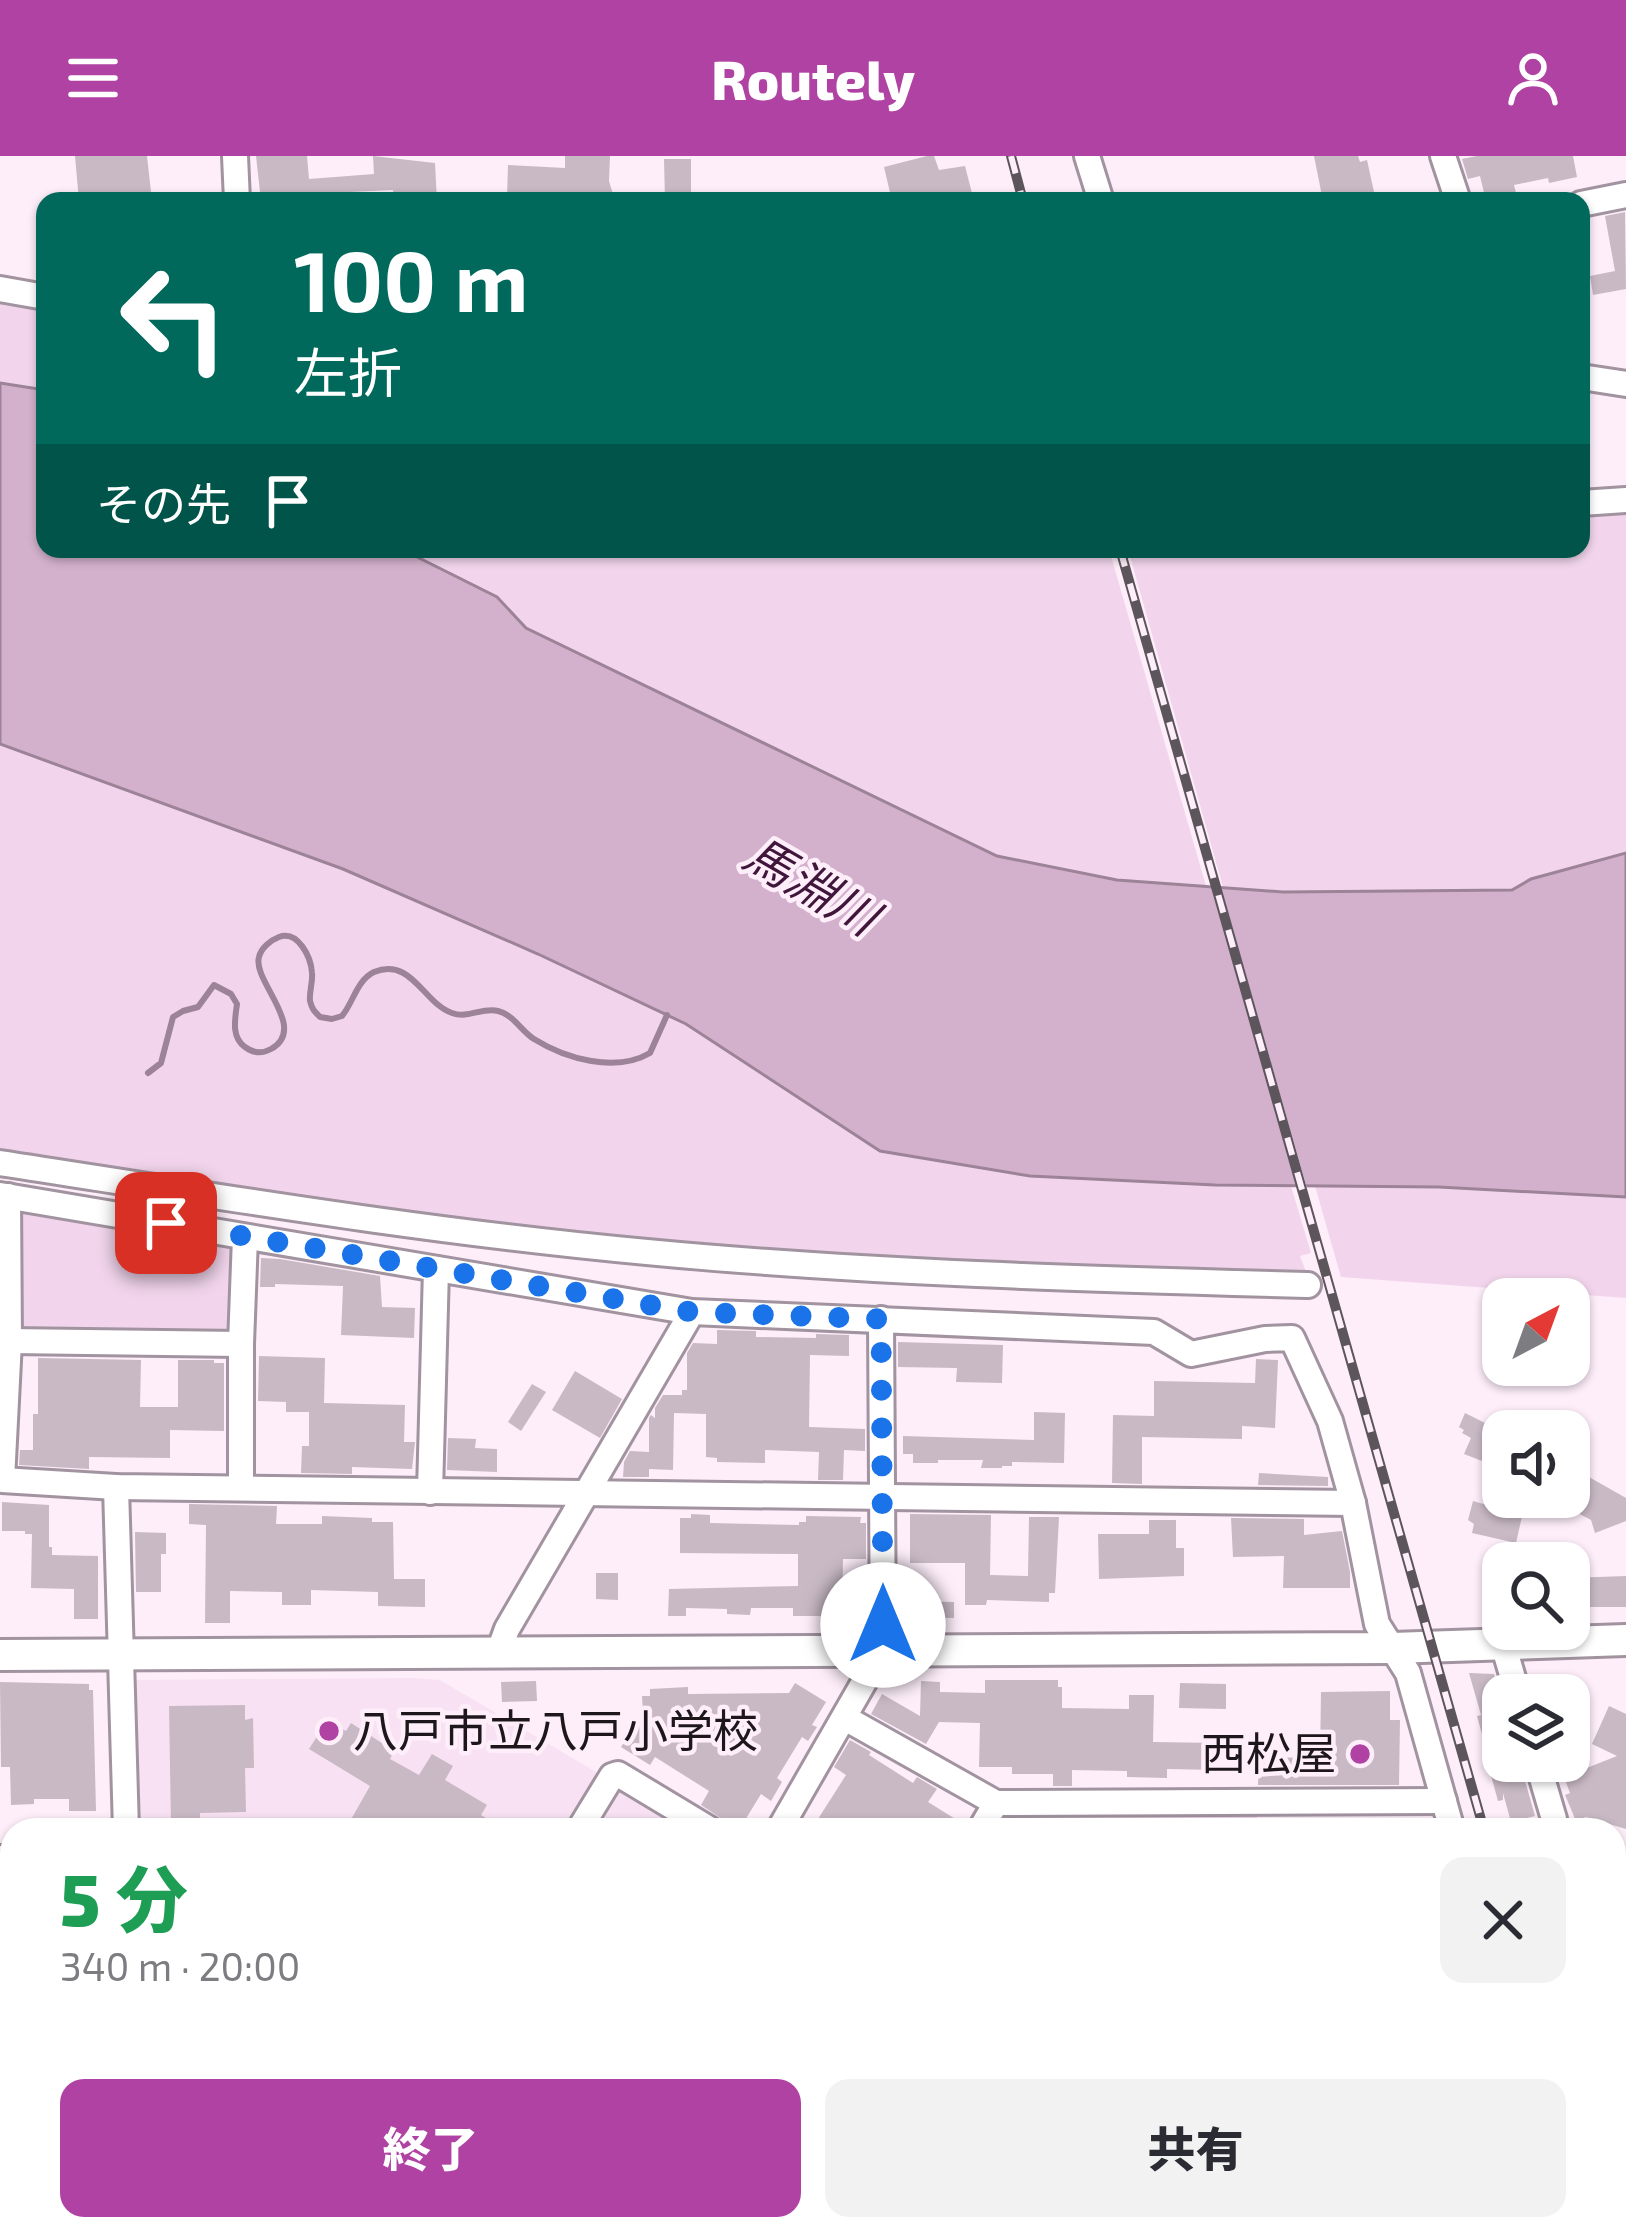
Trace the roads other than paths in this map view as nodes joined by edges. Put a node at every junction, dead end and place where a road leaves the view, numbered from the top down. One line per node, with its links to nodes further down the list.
1 (235, 156): 4 (street)
2 (1087, 156): 5 (street)
3 (1443, 156): 6 (street)
4 (237, 192)
5 (1098, 192)
6 (1455, 192)
7 (1626, 195): 8 (street)
8 (1590, 202)
9 (0, 289): 10 (street)
10 (36, 296)
11 (1590, 378): 12 (street)
12 (1626, 384)
13 (1626, 500): 14 (street)
14 (1590, 502)
15 (0, 1163): 19 (street)
16 (4, 1196): 17 (street); 22 (street)
17 (245, 1237): 18 (street); 23 (street)
18 (436, 1269): 20 (street); 26 (street)
19 (1308, 1285)
20 (692, 1312): 21 (street); 27 (street)
21 (881, 1319): 28 (street); 29 (street)
22 (9, 1341): 23 (street); 24 (street)
23 (241, 1344): 25 (street)
24 (116, 1487): 25 (street); 36 (street)
25 (241, 1487): 26 (street)
26 (430, 1492): 27 (street)
27 (585, 1492): 28 (street); 35 (street)
28 (883, 1498): 29 (street); 34 (street)
29 (1352, 1503): 33 (street)
30 (1626, 1640): 31 (street)
31 (1590, 1641)
32 (1482, 1645): 33 (street)
33 (1392, 1648): 34 (street); 40 (street)
34 (883, 1649): 35 (street); 38 (street)
35 (499, 1651): 36 (street)
36 (119, 1654): 37 (street); 43 (street)
37 (0, 1655)
38 (845, 1718): 42 (street); 46 (street)
39 (1543, 1782): 50 (street)
40 (1444, 1801): 41 (street); 49 (street)
41 (1264, 1802): 42 (street); 48 (street)
42 (996, 1803): 47 (street)
43 (126, 1818)
44 (586, 1818): 45 (street)
45 (691, 1818)
46 (786, 1818)
47 (987, 1818)
48 (1266, 1818)
49 (1449, 1818)
50 (1554, 1818)

